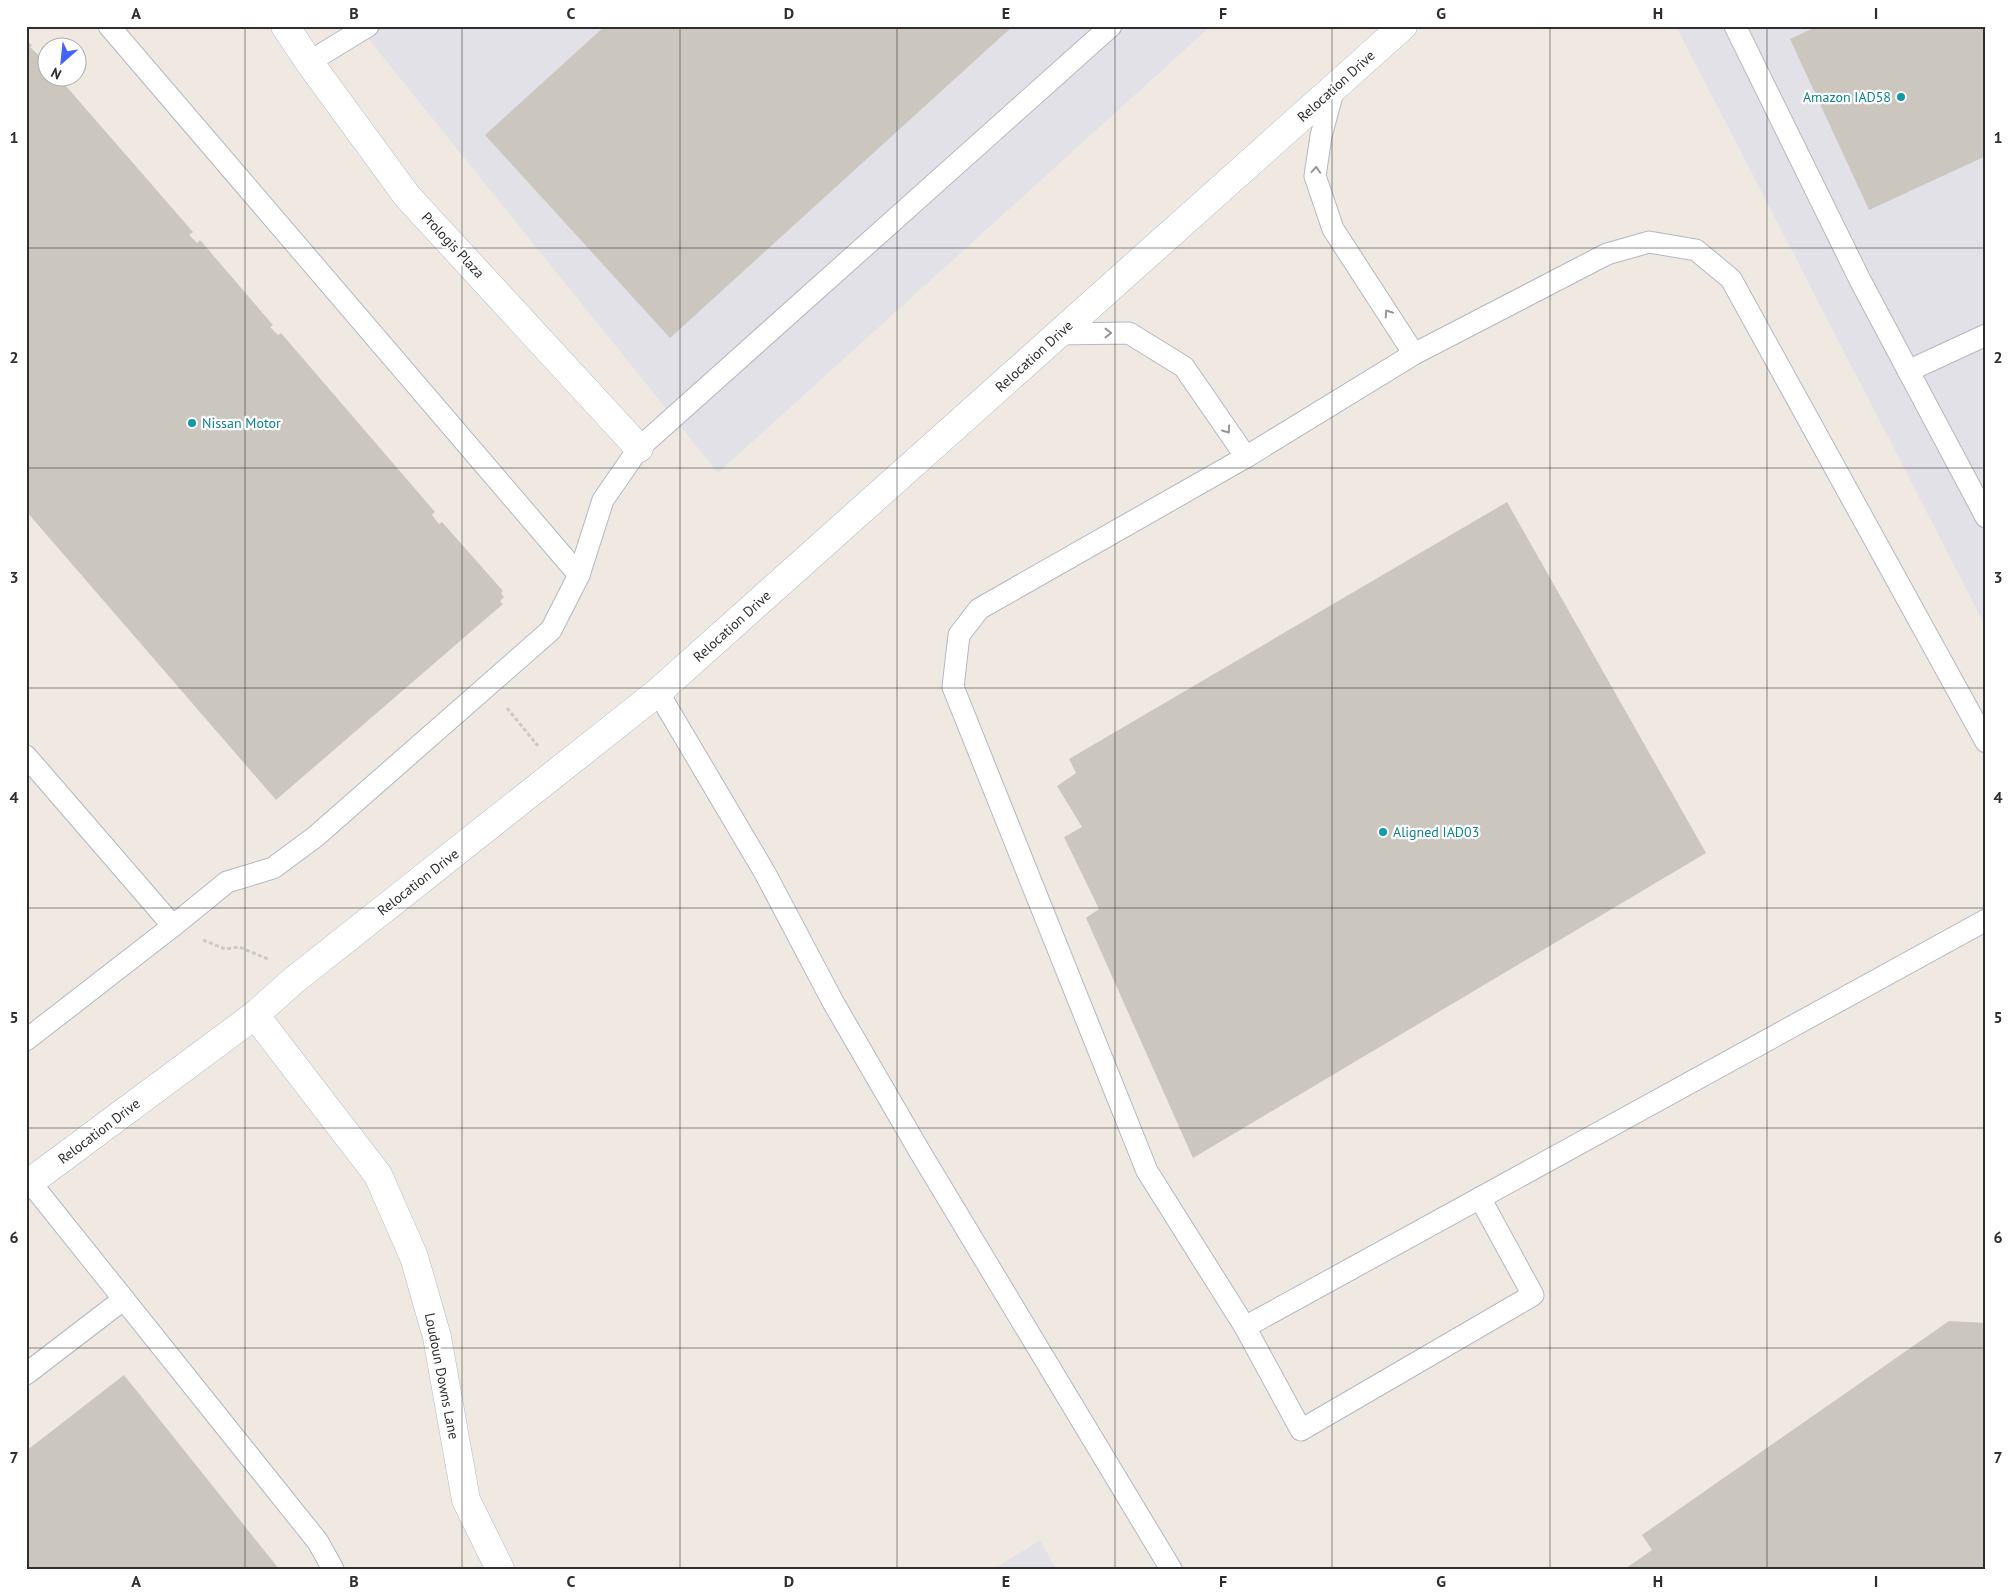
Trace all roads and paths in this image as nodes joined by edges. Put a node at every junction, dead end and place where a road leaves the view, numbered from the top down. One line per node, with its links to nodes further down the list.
1 (109, 26): 16 (lane)
2 (285, 26): 7 (street, Prologis Plaza)
3 (368, 26): 7 (lane)
4 (1111, 26): 13 (lane)
5 (1403, 26): 8 (street, Relocation Drive)
6 (1735, 26): 12 (lane)
7 (309, 62): 13 (street, Prologis Plaza)
8 (1334, 88): 9 (street, Relocation Drive); 11 (lane, one-way to 8)
9 (1059, 334): 14 (lane, one-way to 14); 18 (street, Relocation Drive)
10 (1986, 335): 12 (lane)
11 (1414, 354): 14 (lane); 19 (lane)
12 (1908, 371): 15 (lane)
13 (639, 448): 16 (lane)
14 (1246, 457): 30 (lane)
15 (1986, 517)
16 (579, 575): 17 (lane)
17 (488, 685): 21 (path); 23 (lane)
18 (658, 692): 21 (street, Relocation Drive); 34 (lane)
19 (1986, 742)
20 (26, 756): 23 (lane)
21 (559, 772): 24 (street, Relocation Drive)
22 (1986, 920): 28 (lane)
23 (173, 926): 24 (path); 26 (lane)
24 (293, 981): 25 (street, Relocation Drive)
25 (255, 1015): 27 (street, Relocation Drive); 33 (street, Loudoun Downs Lane)
26 (26, 1040)
27 (28, 1183): 29 (lane)
28 (1480, 1198): 30 (lane); 30 (lane)
29 (124, 1299): 31 (lane); 32 (lane)
30 (1245, 1327)
31 (26, 1374)
32 (333, 1569)
33 (500, 1569)
34 (1171, 1569)

